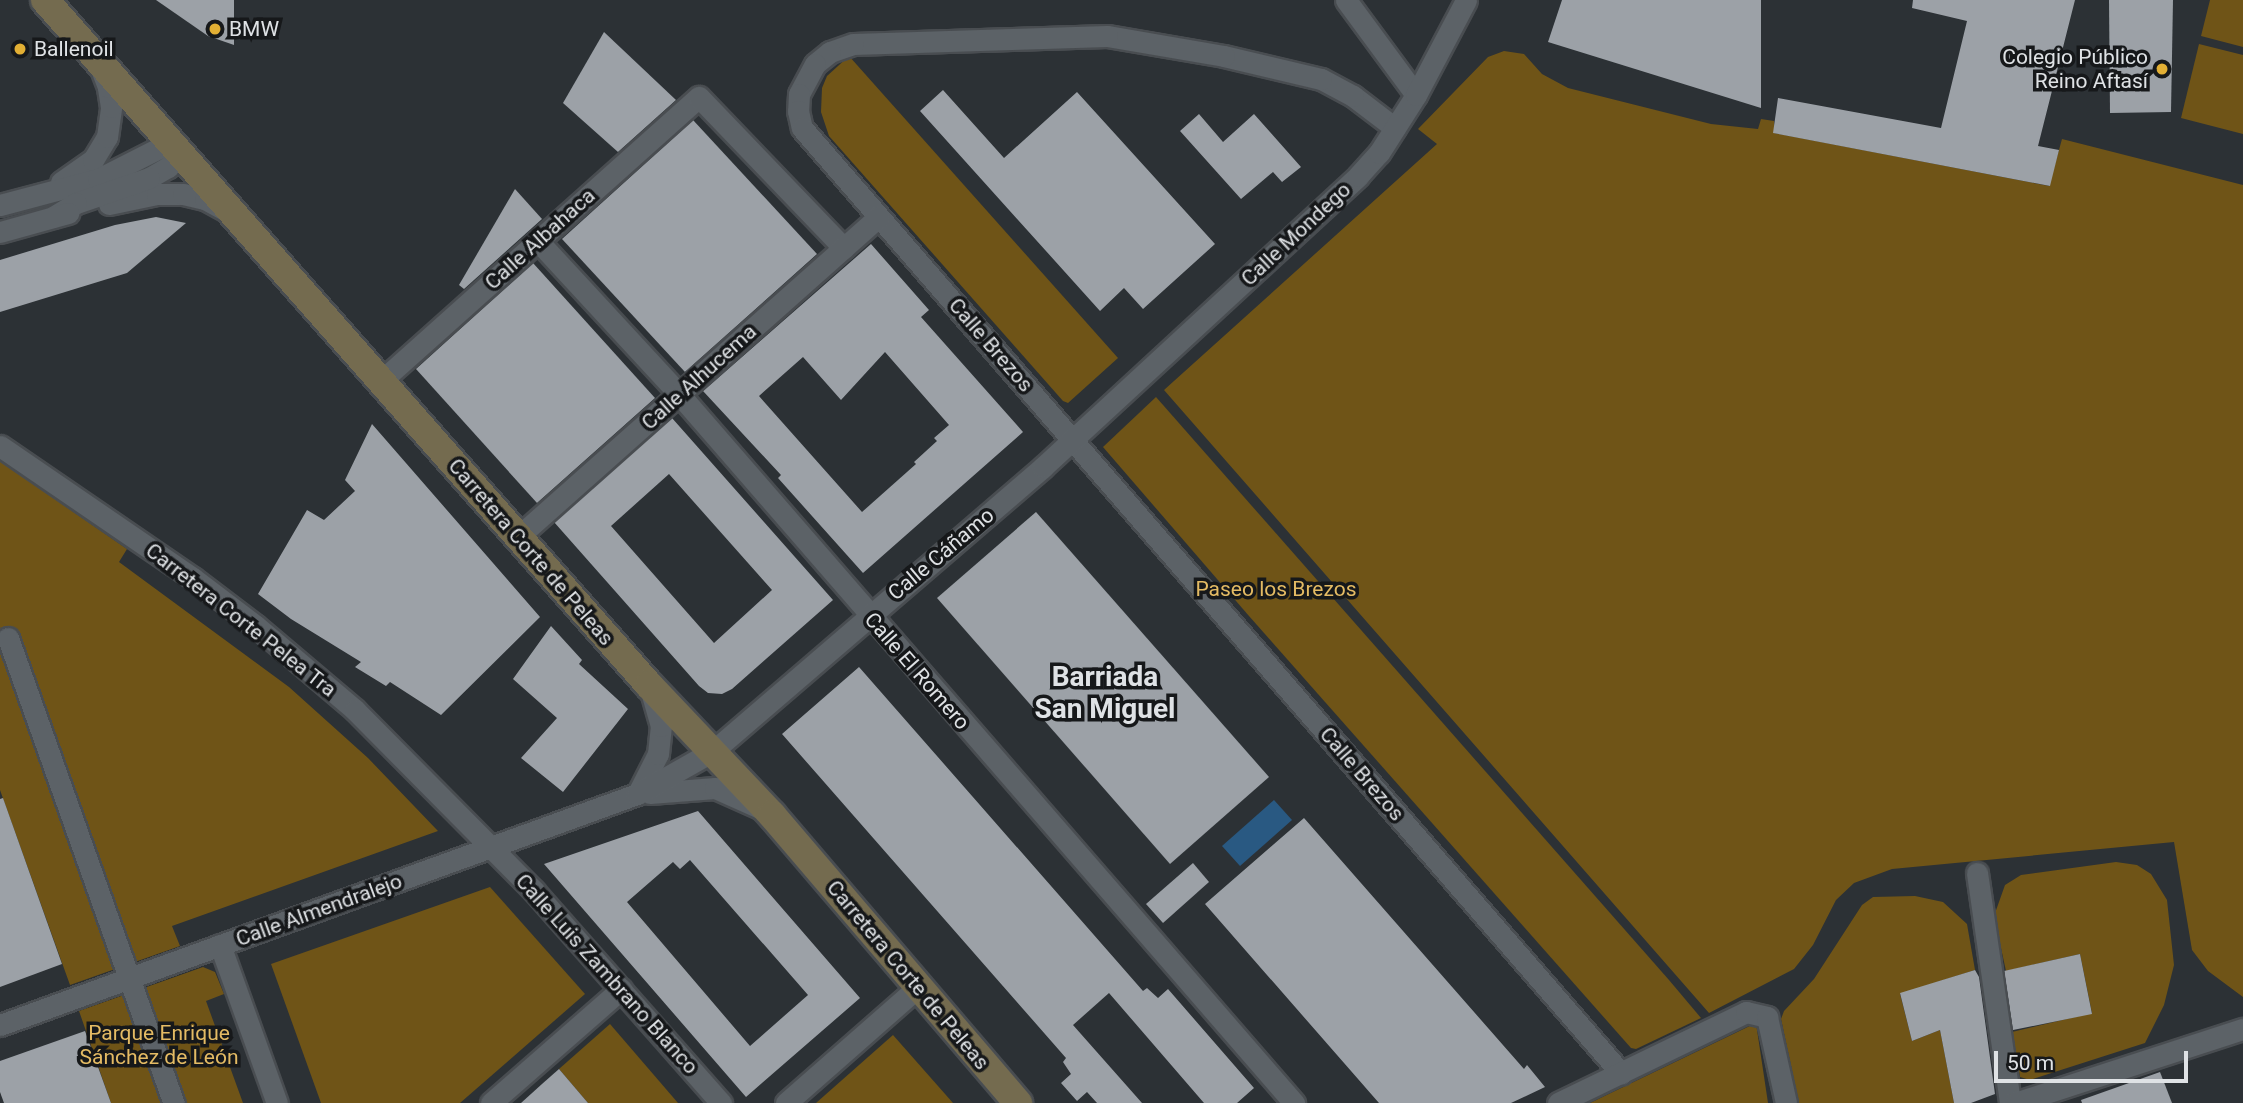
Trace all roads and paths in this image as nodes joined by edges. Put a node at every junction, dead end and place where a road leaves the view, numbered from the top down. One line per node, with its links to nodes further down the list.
1 (45, 0): 4 (street, Carretera Corte de Peleas)
2 (1346, 0): 5 (street)
3 (1466, 0): 5 (street, Calle Mondego)
4 (96, 58): 7 (street, Carretera Corte de Peleas); 8 (street)
5 (1416, 95): 6 (street, Calle Mondego)
6 (1395, 128): 12 (street, Calle Brezos); 18 (street, Calle Mondego)
7 (175, 148): 8 (street); 10 (street, Carretera Corte de Peleas); 11 (street)
8 (47, 190): 9 (street)
9 (0, 205)
10 (235, 215): 11 (street); 16 (street, Carretera Corte de Peleas)
11 (54, 216): 13 (street)
12 (879, 217): 15 (street, Calle Alhucema); 18 (street, Calle Brezos)
13 (0, 232)
14 (538, 241): 15 (street, Calle Albahaca); 16 (street, Calle Albahaca); 17 (street, Calle El Romero)
15 (844, 248): 17 (street, Calle Alhucema)
16 (381, 381): 20 (street, Carretera Corte de Peleas)
17 (679, 394): 20 (street, Calle Alhucema); 21 (street, Calle El Romero)
18 (1074, 439): 21 (street, Calle Cáñamo); 36 (street, Calle Brezos)
19 (0, 446): 28 (street, Carretera Corte Pelea Tra)
20 (518, 537): 23 (street, Carretera Corte de Peleas)
21 (869, 615): 24 (street, Calle Cáñamo); 43 (street, Calle El Romero)
22 (8, 638): 31 (street)
23 (649, 685): 24 (street, Carretera Corte de Peleas); 26 (street)
24 (718, 757): 25 (street, Calle Almendralejo); 26 (street, Calle Almendralejo); 27 (street, Carretera Corte de Peleas)
25 (677, 789): 26 (street, Calle Almendralejo); 27 (street, Calle Almendralejo)
26 (637, 794): 28 (street, Calle Almendralejo)
27 (772, 815): 32 (street, Carretera Corte de Peleas)
28 (493, 847): 30 (street, Calle Almendralejo); 33 (street, Calle Luis Zambrano Blanco)
29 (1977, 873): 46 (street)
30 (220, 945): 31 (street, Calle Almendralejo); 38 (street)
31 (130, 978): 34 (street, Calle Almendralejo); 37 (street)
32 (917, 988): 41 (street); 42 (street, Carretera Corte de Peleas)
33 (621, 989): 39 (street); 40 (street, Calle Luis Zambrano Blanco)
34 (0, 1025)
35 (2243, 1029): 46 (street)
36 (1620, 1073): 44 (street); 45 (street)
37 (174, 1103)
38 (276, 1103)
39 (491, 1103)
40 (721, 1103)
41 (786, 1103)
42 (1018, 1103)
43 (1294, 1103)
44 (1558, 1103)
45 (1786, 1103)
46 (2013, 1103)

